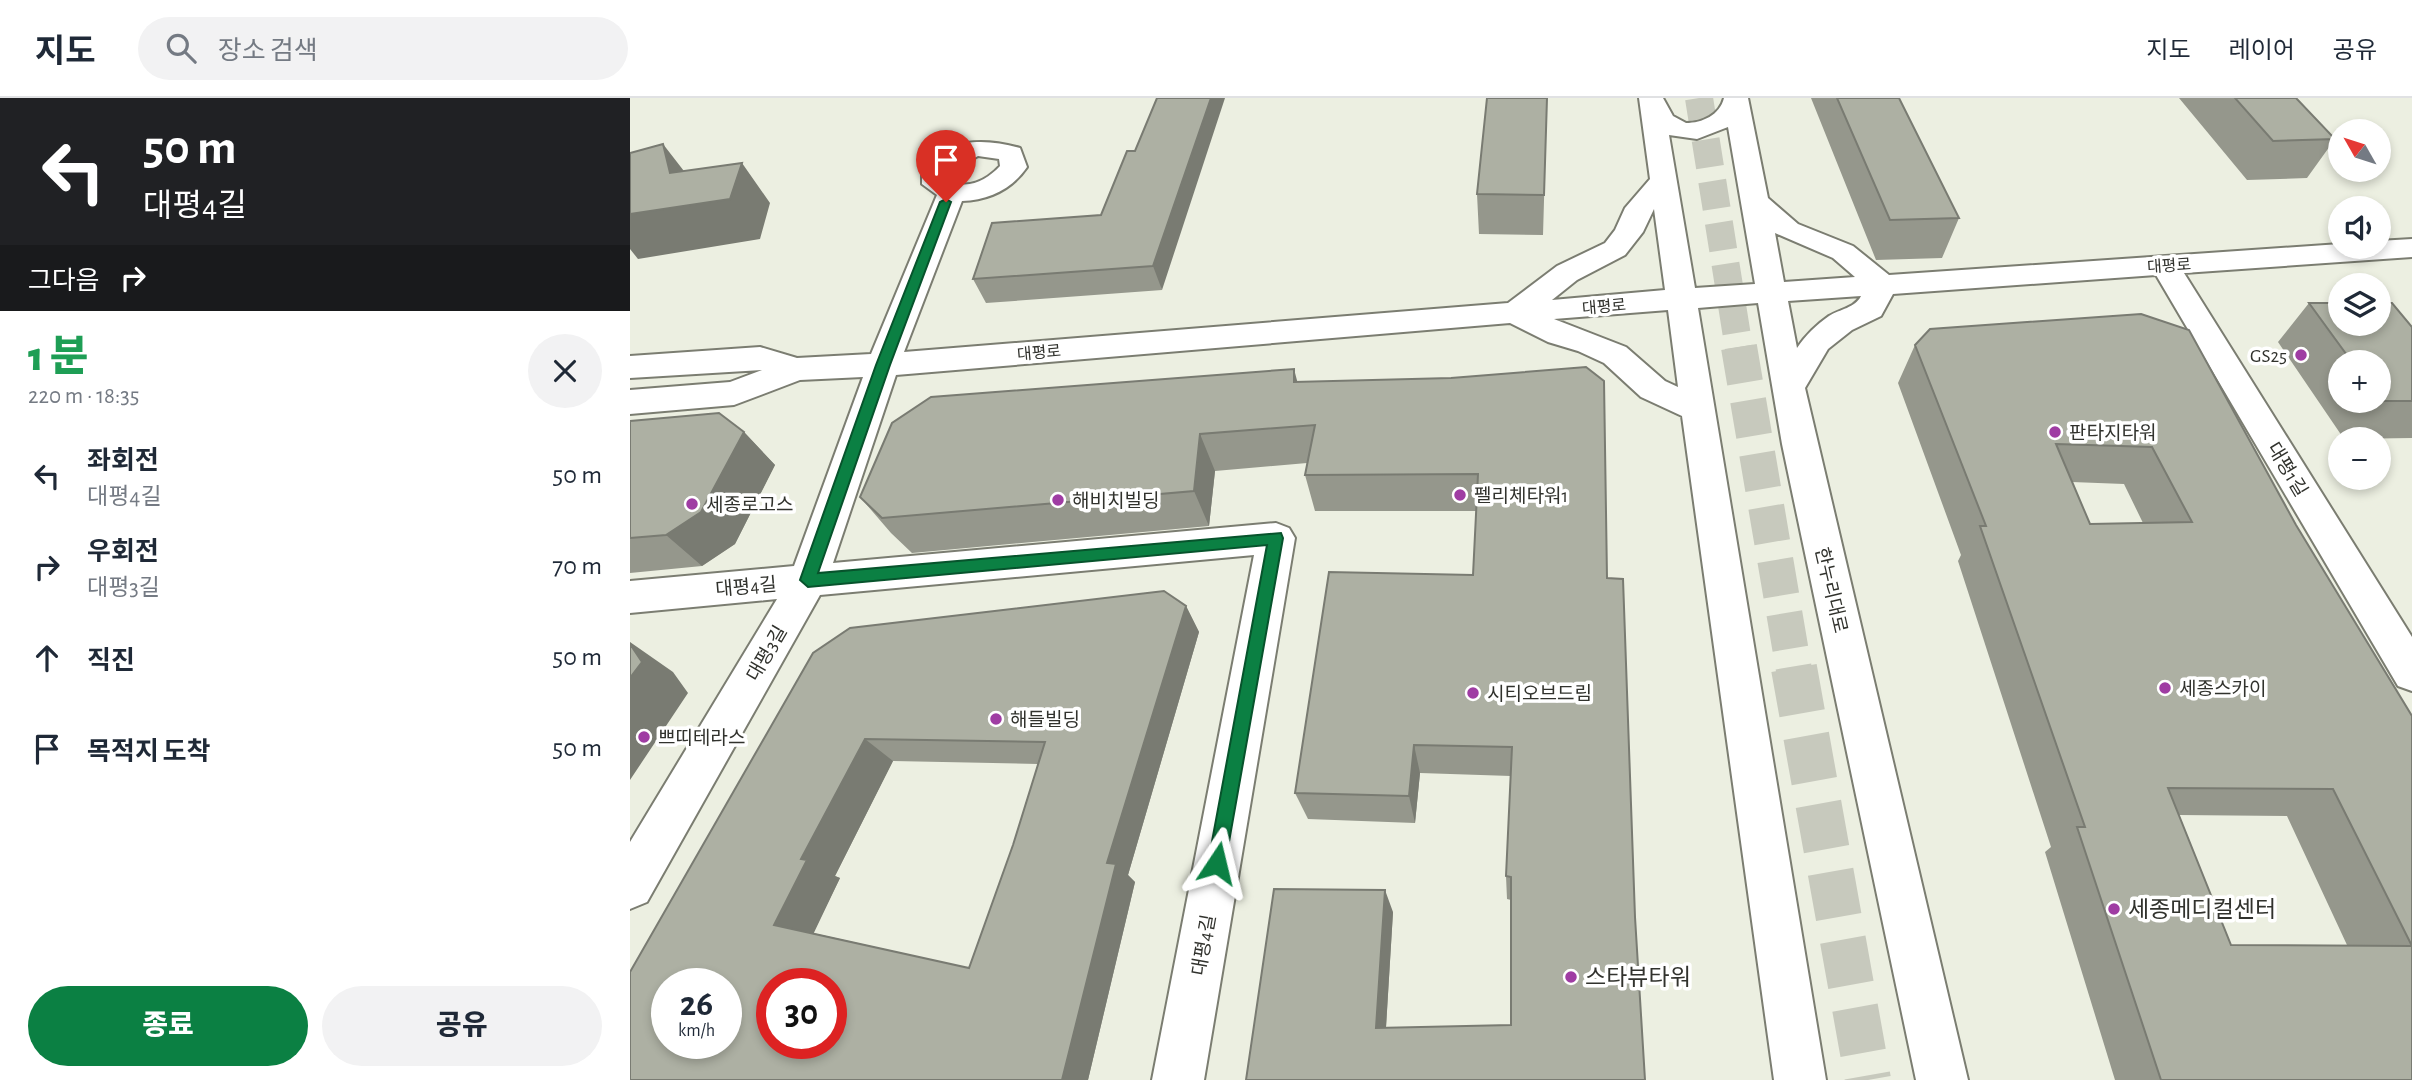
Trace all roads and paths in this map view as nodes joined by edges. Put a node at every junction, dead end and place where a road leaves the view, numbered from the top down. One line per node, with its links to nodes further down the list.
1 (1736, 99): 2 (street); 5 (street, 한누리대로)
2 (1652, 101): 3 (street)
3 (1663, 181): 10 (street); 11 (street)
4 (952, 191): 12 (street, 대평3길)
5 (1754, 200): 8 (street); 9 (street, 한누리대로)
6 (2412, 248): 7 (street, 대평로)
7 (2165, 266): 8 (street, 대평로); 20 (street, 대평1길)
8 (1882, 285): 9 (street, 대평로); 15 (street)
9 (1770, 293): 10 (street, 대평로); 15 (street, 한누리대로)
10 (1680, 299): 11 (street, 대평로); 17 (street)
11 (1515, 313): 12 (street, 대평로); 17 (street)
12 (883, 365): 14 (street, 대평로); 18 (street, 대평3길)
13 (630, 367): 14 (street)
14 (796, 369): 16 (street)
15 (1788, 389): 24 (street, 한누리대로)
16 (630, 402)
17 (1697, 409): 23 (street)
18 (808, 580): 19 (street, 대평4길); 21 (street, 대평3길); 22 (street, 대평4길)
19 (630, 597)
20 (2412, 673)
21 (630, 886)
22 (1178, 1080)
23 (1800, 1080)
24 (1942, 1080)

